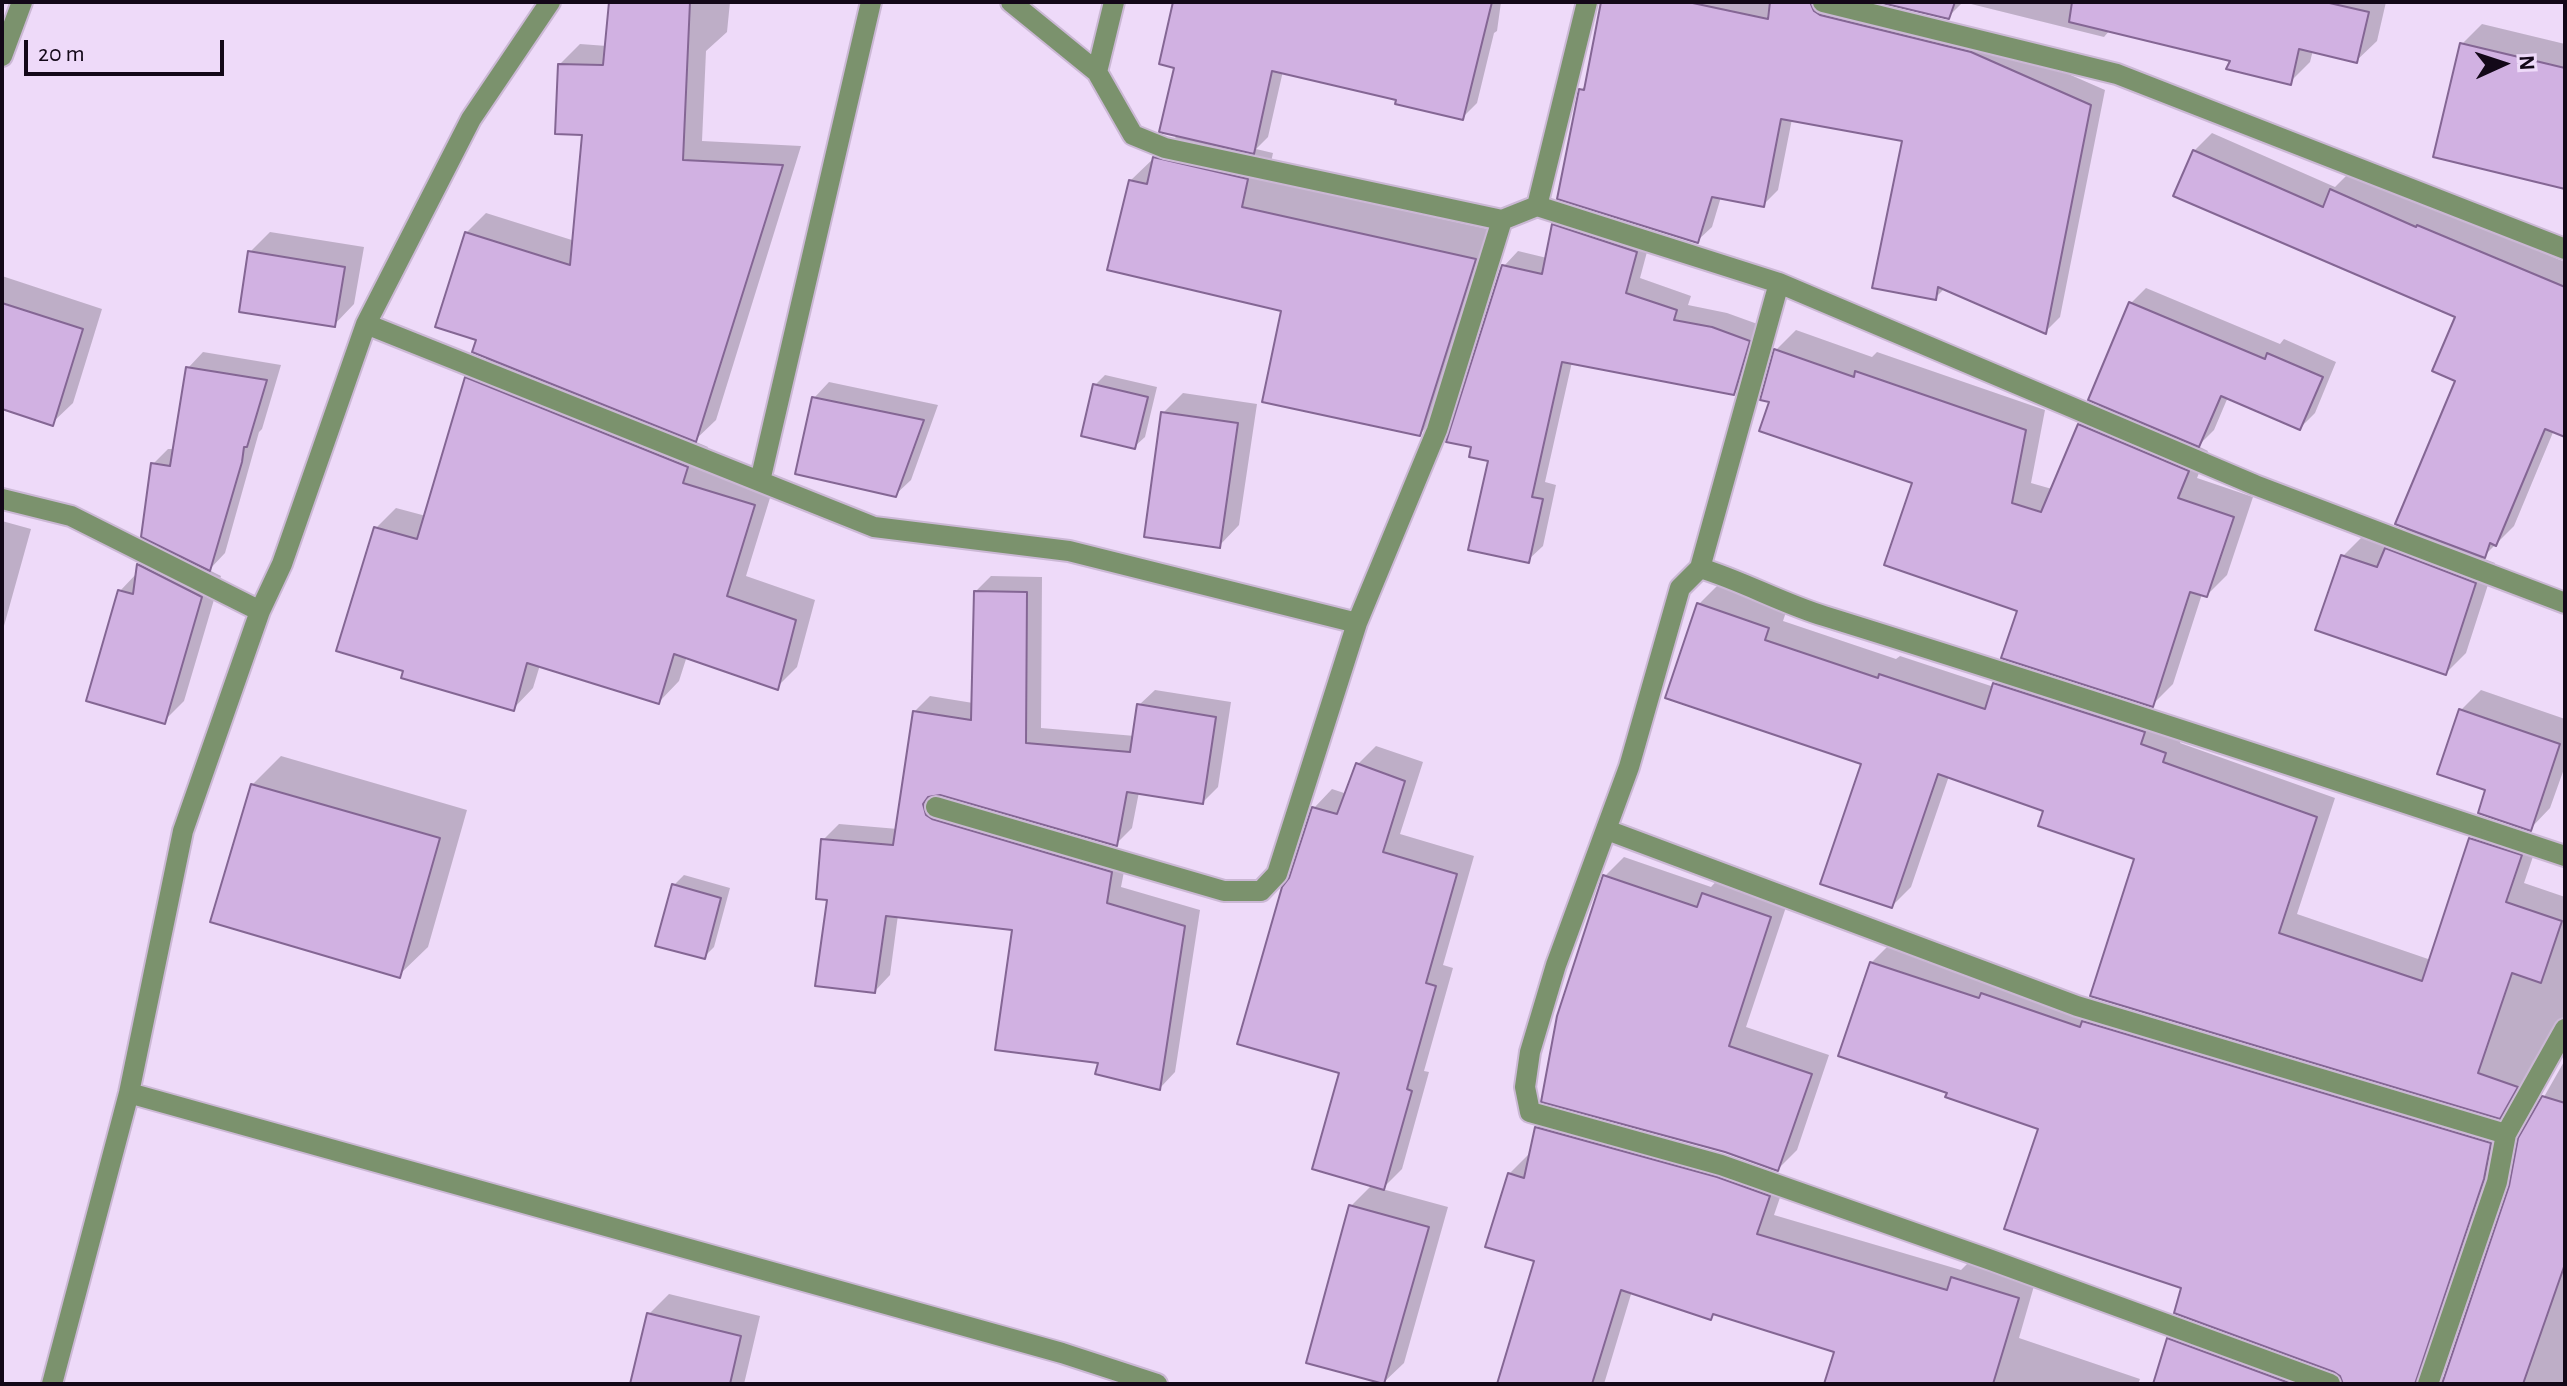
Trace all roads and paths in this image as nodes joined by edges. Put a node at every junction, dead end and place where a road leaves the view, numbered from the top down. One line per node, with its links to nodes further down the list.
1 (22, 2): 8 (street)
2 (550, 2): 14 (street)
3 (871, 2): 15 (street)
4 (1011, 2): 9 (street)
5 (1114, 2): 9 (street)
6 (1587, 2): 10 (street)
7 (1823, 2): 12 (street)
8 (2, 56)
9 (1097, 72): 11 (street)
10 (1537, 206): 11 (street); 13 (street)
11 (1502, 220): 20 (street)
12 (2565, 249)
13 (1779, 283): 17 (street); 18 (street)
14 (366, 324): 15 (street); 19 (street)
15 (760, 481): 20 (street)
16 (2, 499): 19 (street)
17 (1700, 568): 22 (street); 23 (street)
18 (2565, 603)
19 (260, 611): 25 (street)
20 (1357, 623): 21 (street)
21 (936, 807)
22 (1607, 830): 26 (street); 29 (street)
23 (2565, 856)
24 (2565, 1029): 26 (street)
25 (129, 1093): 27 (street); 28 (street)
26 (2506, 1134): 30 (street)
27 (52, 1384)
28 (1157, 1384)
29 (2330, 1384)
30 (2428, 1384)

